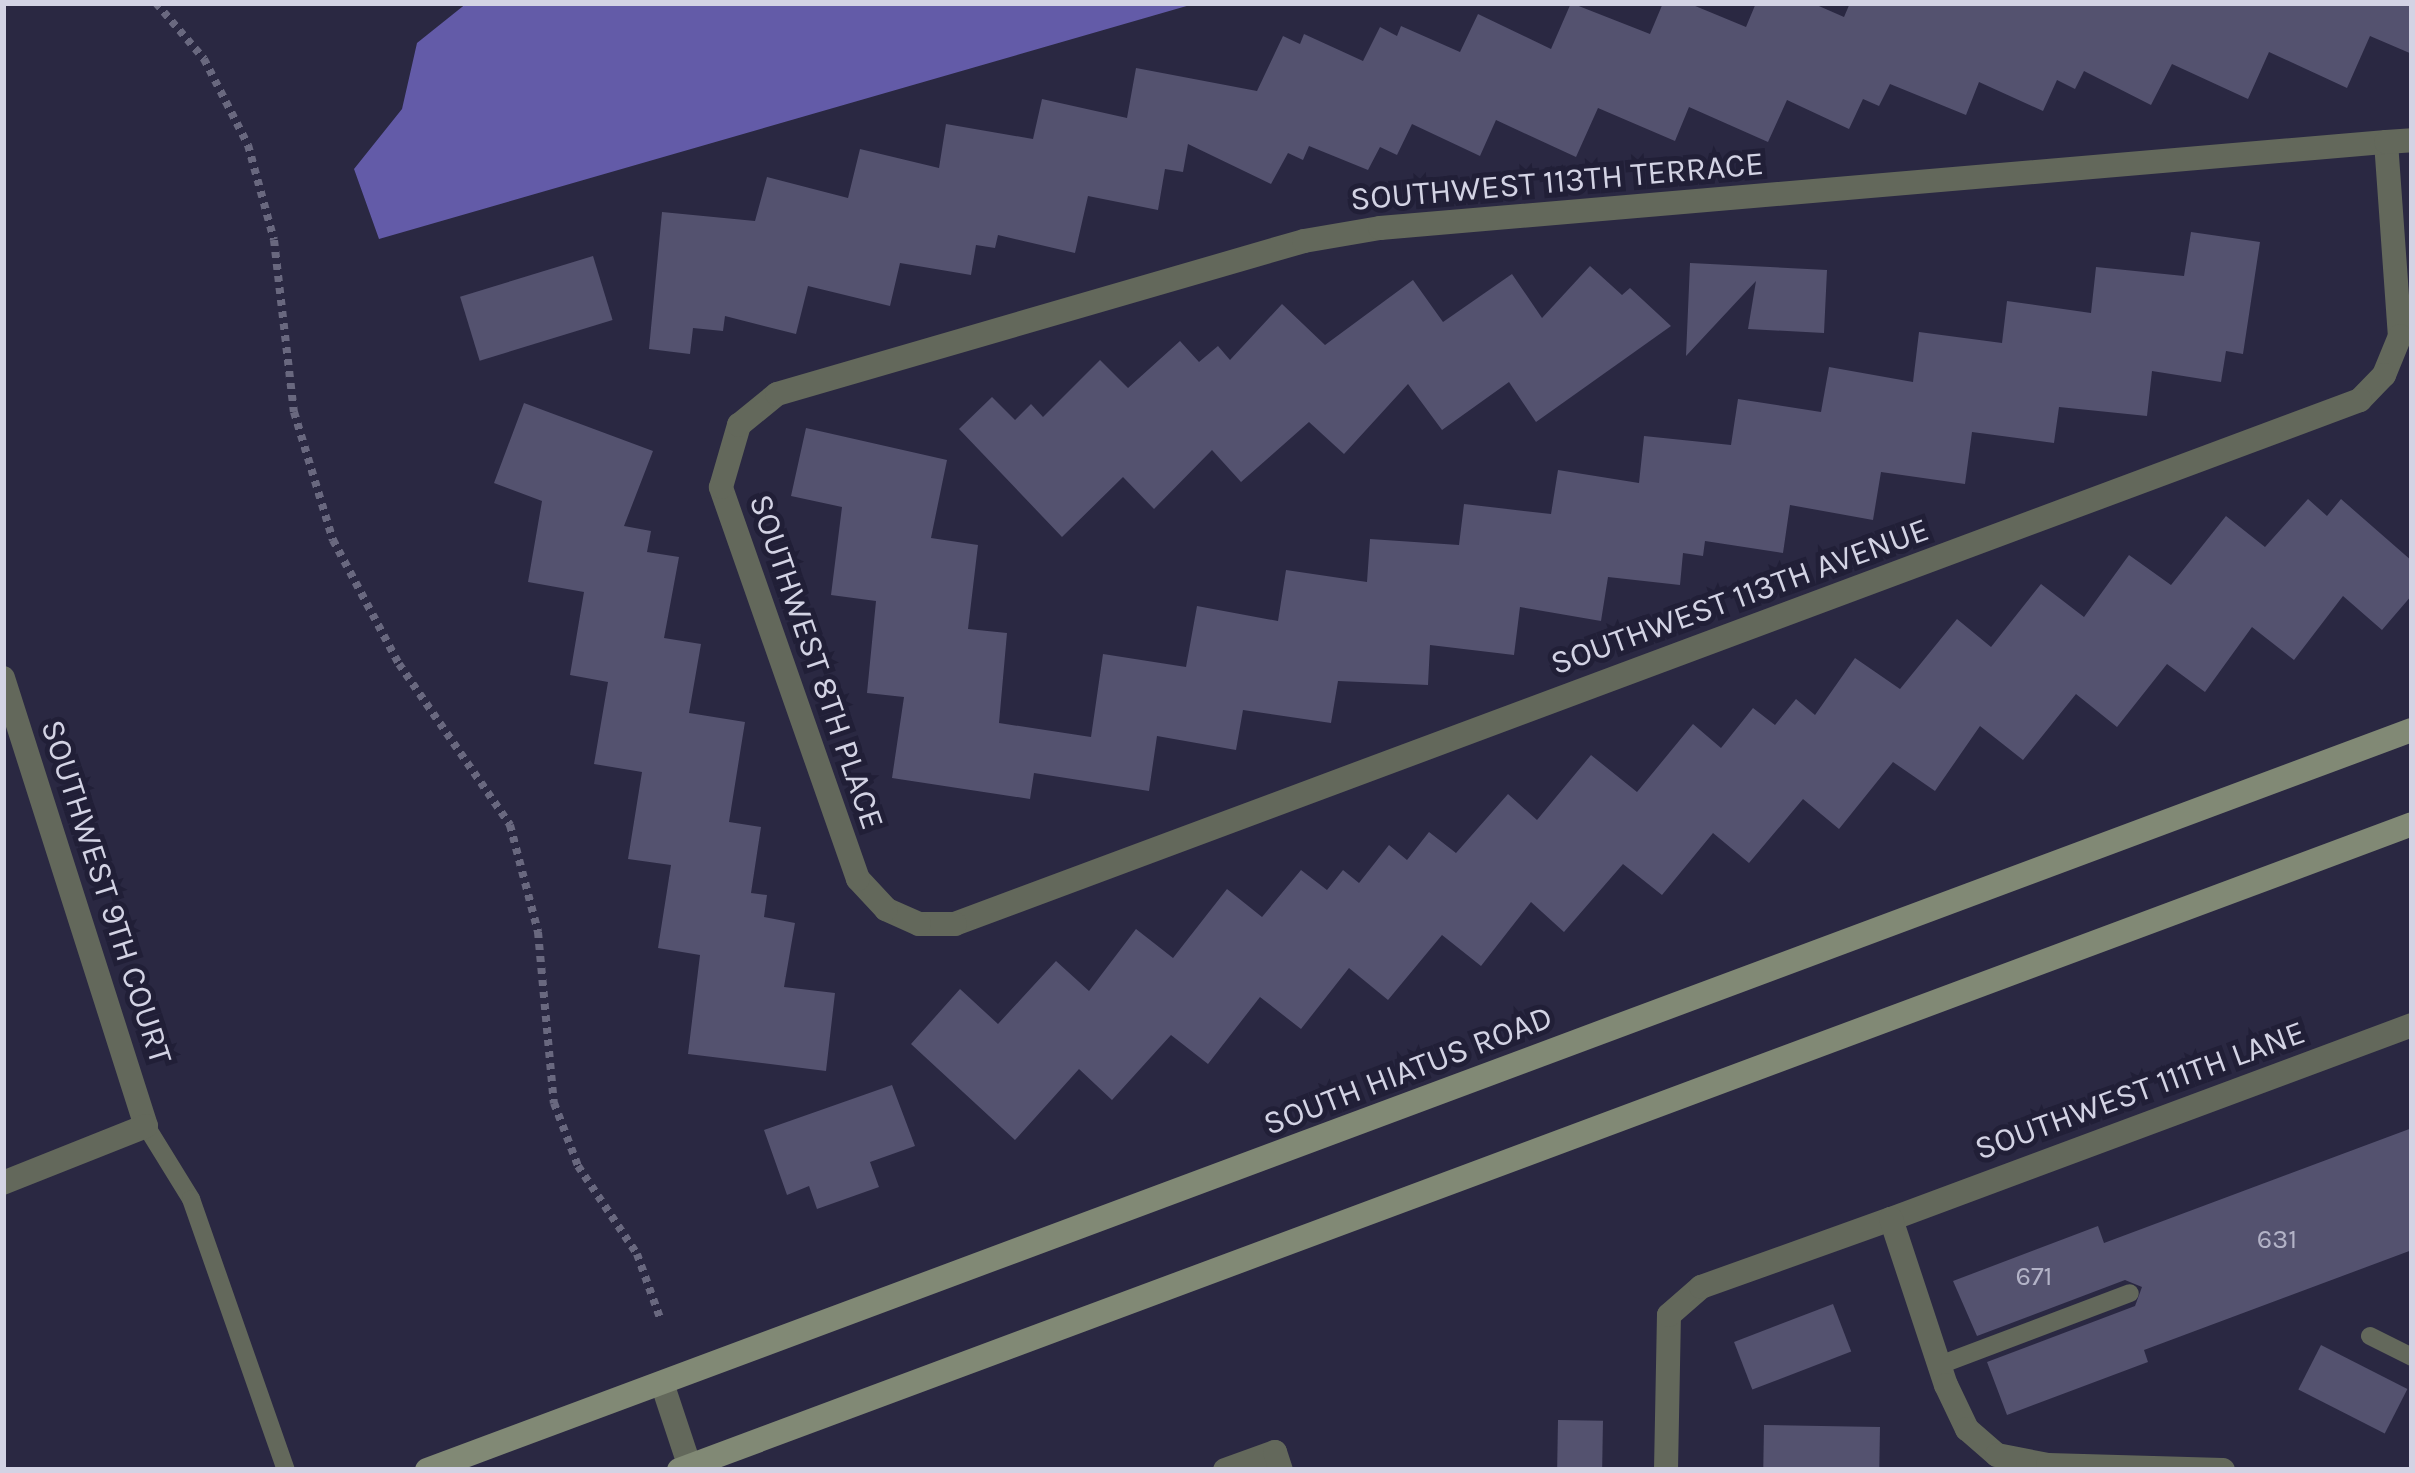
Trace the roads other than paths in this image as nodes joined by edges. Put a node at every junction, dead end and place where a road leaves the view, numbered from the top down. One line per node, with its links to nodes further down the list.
1 (2399, 141): 2 (street, SOUTHWEST 113TH TERRACE); 6 (street, SOUTHWEST 113TH AVENUE)
2 (739, 425): 6 (street, SOUTHWEST 8TH PLACE)
3 (3, 678): 8 (street, SOUTHWEST 9TH COURT)
4 (2412, 730): 15 (main road, SOUTH HIATUS ROAD)
5 (2412, 824): 16 (main road)
6 (886, 909)
7 (2412, 1025): 10 (street, SOUTHWEST 111TH LANE)
8 (146, 1126): 9 (street); 17 (lane)
9 (3, 1183)
10 (1891, 1219): 14 (street); 21 (street, SOUTHWEST 111TH LANE)
11 (2130, 1293): 14 (lane)
12 (2370, 1336): 13 (lane)
13 (2412, 1357)
14 (1937, 1366): 22 (street)
15 (663, 1386): 16 (street); 18 (main road, SOUTH HIATUS ROAD)
16 (686, 1469)
17 (286, 1470)
18 (427, 1470)
19 (1225, 1470): 20 (street)
20 (1281, 1470)
21 (1666, 1470)
22 (2223, 1470)

